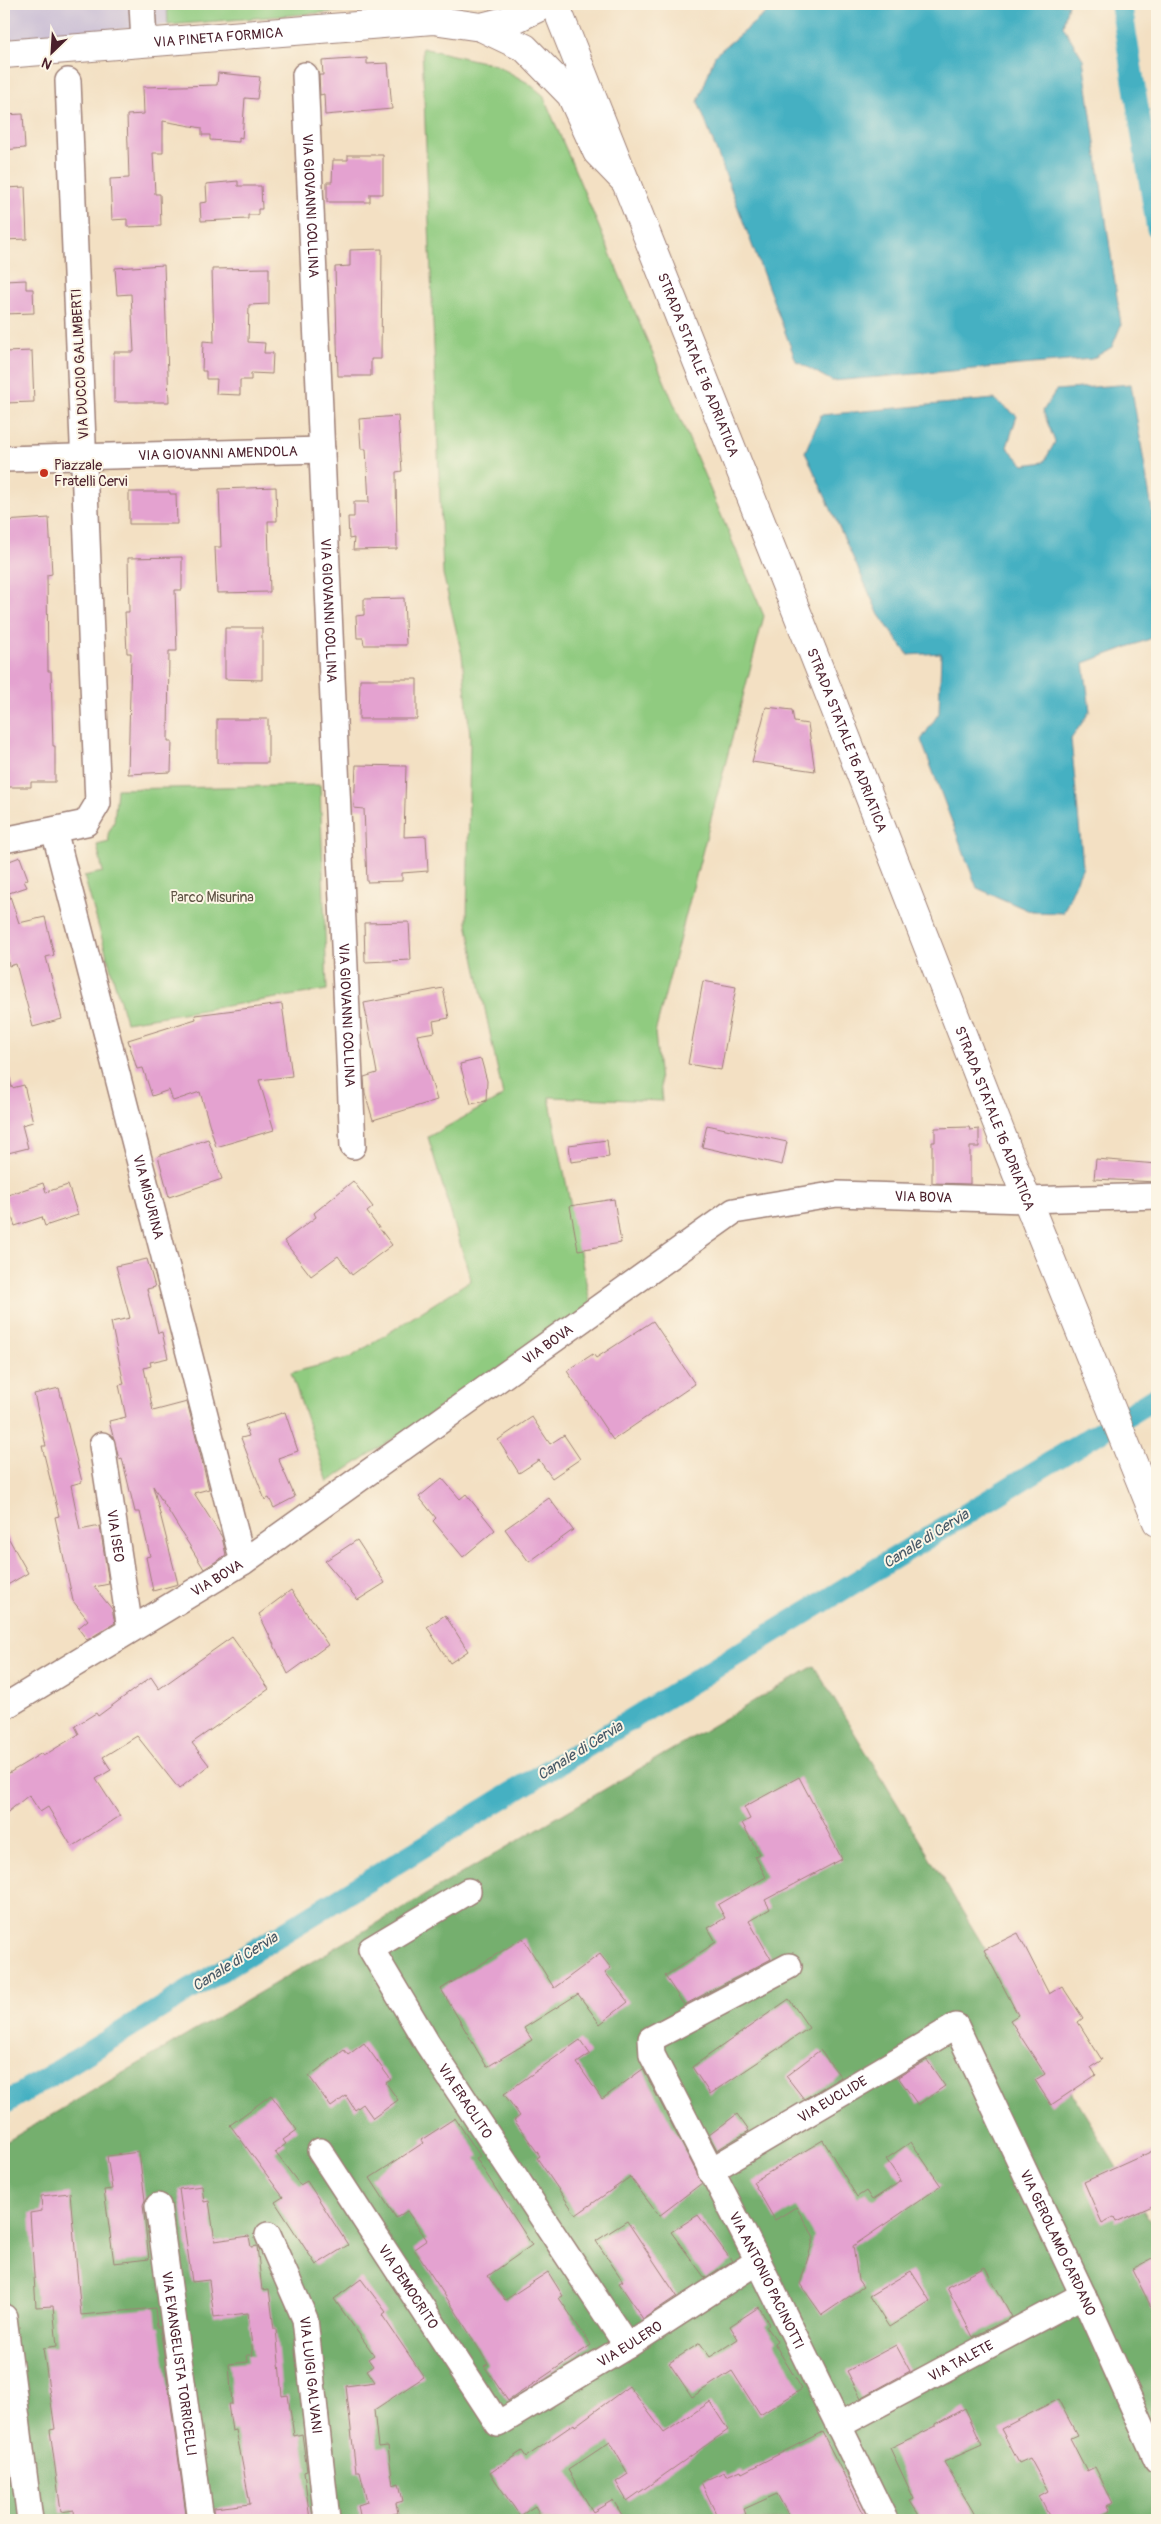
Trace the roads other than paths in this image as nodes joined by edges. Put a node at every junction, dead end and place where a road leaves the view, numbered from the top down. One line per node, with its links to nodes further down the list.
1 (142, 4): 7 (street)
2 (466, 4): 5 (main road, VIA PINETA FORMICA)
3 (546, 4): 6 (main road, VIA PINETA FORMICA)
4 (555, 4): 11 (main road, STRADA STATALE 16 ADRIATICA)
5 (433, 20): 6 (main road, VIA PINETA FORMICA); 7 (main road, VIA PINETA FORMICA)
6 (481, 27): 11 (main road, VIA PINETA FORMICA)
7 (144, 43): 8 (main road, VIA PINETA FORMICA)
8 (4, 54)
9 (305, 75): 12 (street, VIA GIOVANNI COLLINA)
10 (68, 81): 13 (street, VIA DUCCIO GALIMBERTI)
11 (626, 182): 19 (main road, STRADA STATALE 16 ADRIATICA)
12 (322, 450): 13 (street, VIA GIOVANNI AMENDOLA); 17 (street, VIA GIOVANNI COLLINA)
13 (84, 456): 14 (street); 15 (street, VIA DUCCIO GALIMBERTI)
14 (4, 459)
15 (54, 830): 16 (street); 22 (street, VIA MISURINA)
16 (4, 840)
17 (353, 1146)
18 (1157, 1196): 19 (street, VIA BOVA)
19 (1028, 1200): 21 (main road, STRADA STATALE 16 ADRIATICA); 22 (street, VIA BOVA)
20 (102, 1445): 23 (street, VIA ISEO)
21 (1157, 1522)
22 (243, 1562): 23 (street, VIA BOVA)
23 (130, 1629): 24 (street, VIA BOVA)
24 (4, 1706)
25 (468, 1892): 35 (street, VIA ERACLITO)
26 (789, 1966): 29 (street, VIA ANTONIO PACINOTTI)
27 (956, 2026): 29 (street, VIA EUCLIDE); 33 (street, VIA GEROLAMO CARDANO)
28 (320, 2151): 36 (street, VIA DEMOCRITO)
29 (710, 2171): 32 (street, VIA ANTONIO PACINOTTI)
30 (158, 2206): 40 (street, VIA EVANGELISTA TORRICELLI)
31 (268, 2235): 41 (street, VIA LUIGI GALVANI)
32 (758, 2261): 35 (street, VIA EULERO); 37 (street, VIA ANTONIO PACINOTTI)
33 (1083, 2295): 37 (street, VIA TALETE); 38 (street, VIA GEROLAMO CARDANO)
34 (4, 2317): 39 (street)
35 (627, 2346): 36 (street, VIA EULERO)
36 (498, 2424)
37 (838, 2426): 42 (street, VIA ANTONIO PACINOTTI)
38 (1157, 2460)
39 (30, 2520)
40 (201, 2520)
41 (327, 2520)
42 (885, 2520)

